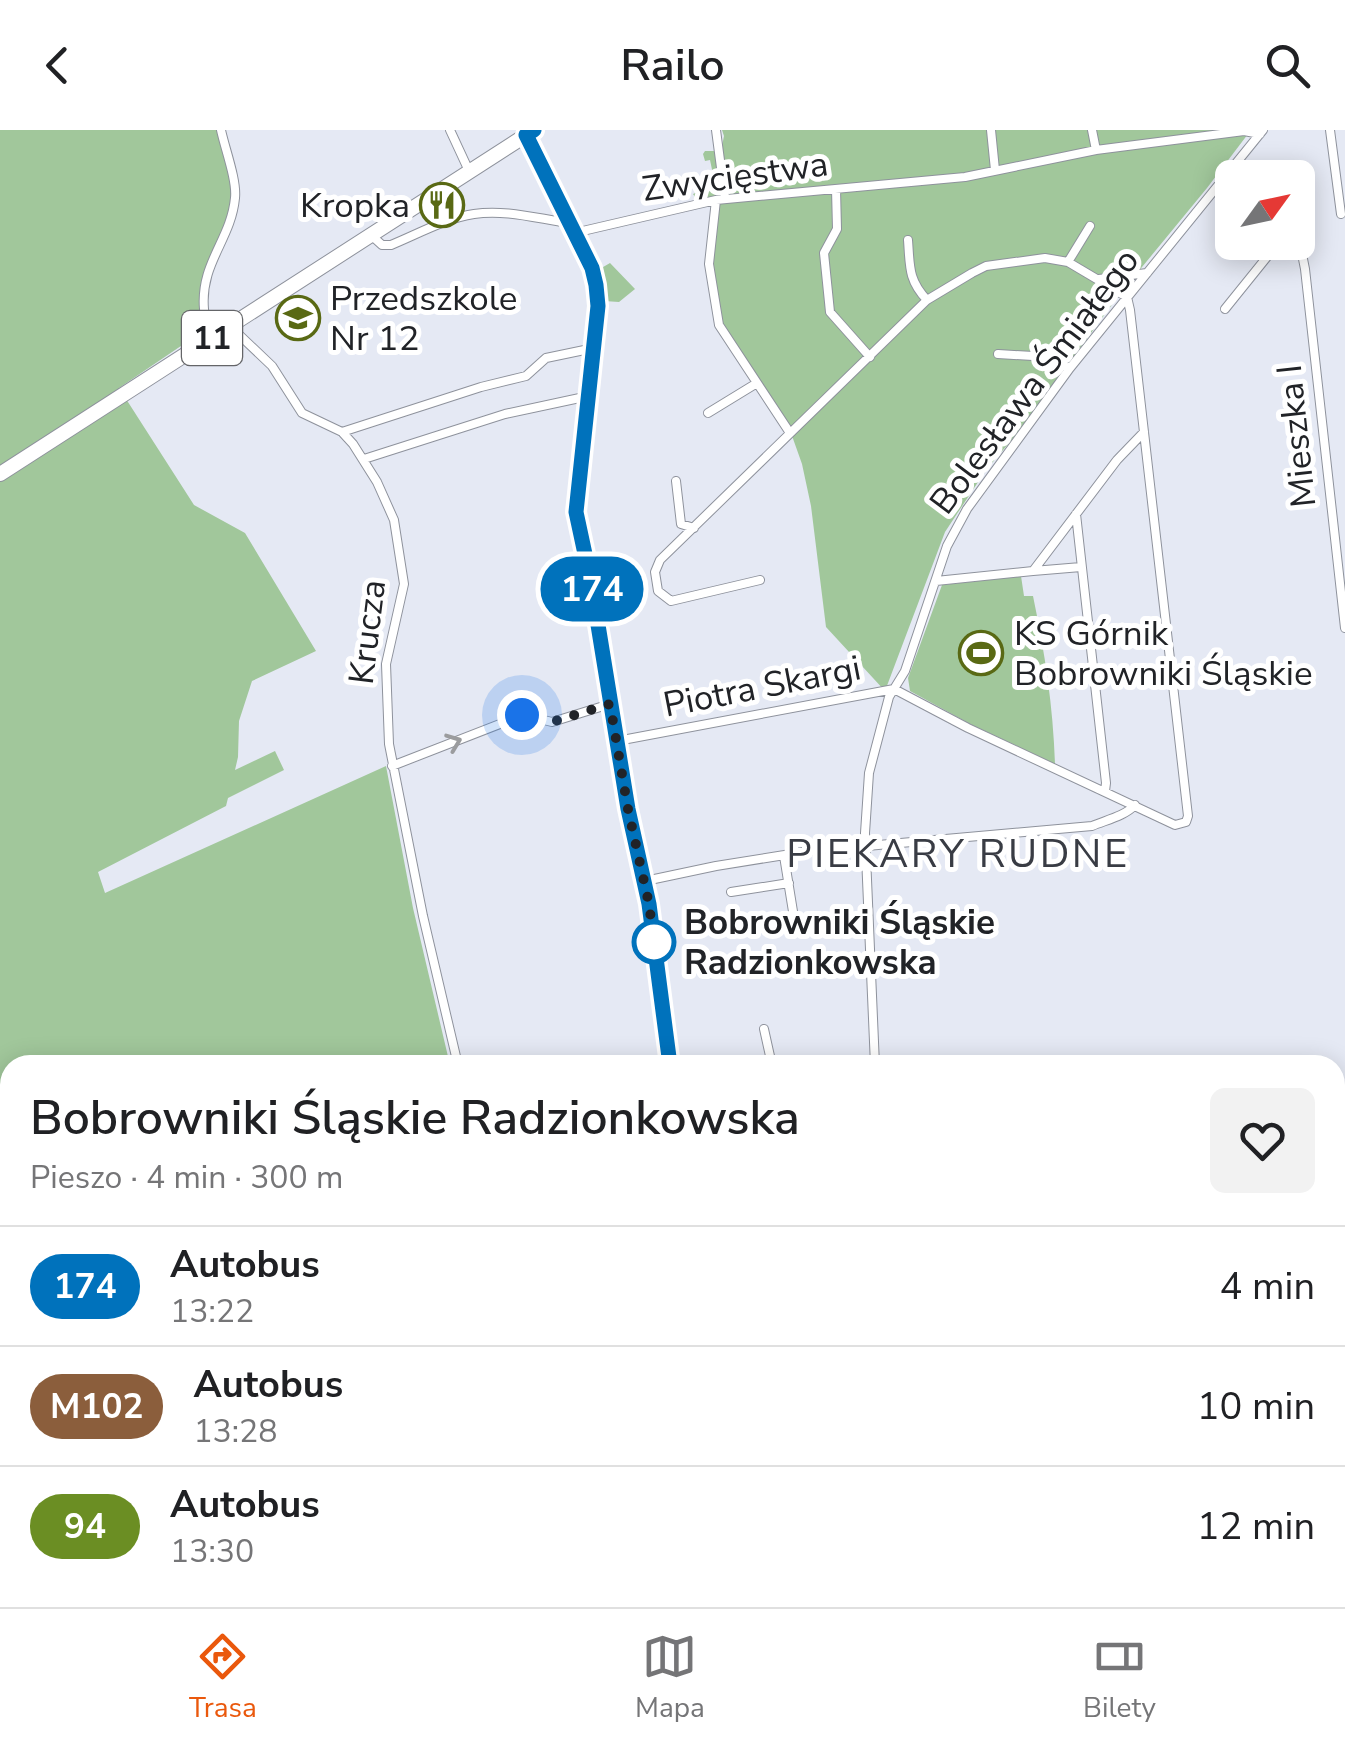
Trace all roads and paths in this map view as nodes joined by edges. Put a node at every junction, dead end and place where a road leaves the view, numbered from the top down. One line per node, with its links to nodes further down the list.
1 (221, 130): 31 (street)
2 (450, 130): 13 (street)
3 (716, 130): 16 (street)
4 (991, 130): 12 (street)
5 (1092, 130): 10 (street)
6 (1330, 130): 17 (street)
7 (1262, 132): 9 (street, Zwycięstwa); 11 (street, Bolesława Śmiałego)
8 (530, 133): 13 (highway, 11); 19 (street)
9 (1186, 134): 10 (street, Zwycięstwa)
10 (1096, 150): 12 (street, Zwycięstwa)
11 (1238, 160)
12 (995, 170): 15 (street, Zwycięstwa)
13 (469, 172): 20 (highway, 11)
14 (1215, 188): 25 (street, Bolesława Śmiałego)
15 (836, 189): 16 (street, Zwycięstwa); 34 (street)
16 (720, 199): 19 (street, Zwycięstwa); 36 (street)
17 (1341, 214)
18 (1090, 226): 24 (street)
19 (572, 228): 20 (street); 32 (street)
20 (371, 235): 30 (highway, 11)
21 (908, 240): 28 (street)
22 (1265, 260): 29 (street)
23 (1303, 260): 51 (street, Mieszka I)
24 (1068, 262): 26 (street); 28 (street)
25 (1146, 273): 26 (street); 27 (street, Bolesława Śmiałego)
26 (1099, 279): 27 (street)
27 (1126, 297): 35 (street, Bolesława Śmiałego); 40 (street)
28 (927, 300): 34 (street)
29 (1226, 309)
30 (230, 326): 31 (highway, 11); 39 (street, Krucza)
31 (210, 339): 43 (highway, 11)
32 (594, 348): 37 (street); 39 (street)
33 (998, 354): 35 (street)
34 (870, 357): 41 (street)
35 (1070, 368): 50 (street, Bolesława Śmiałego)
36 (758, 383): 38 (street); 41 (street)
37 (589, 396): 42 (street); 53 (street)
38 (708, 413)
39 (342, 432): 42 (street, Krucza)
40 (1144, 432): 45 (street); 57 (street, Piotra Skargi)
41 (790, 434): 46 (street)
42 (364, 459): 55 (street, Krucza)
43 (0, 474)
44 (676, 481): 46 (street)
45 (1076, 514): 47 (street); 48 (street)
46 (694, 528): 49 (street)
47 (1081, 567): 48 (street); 56 (street)
48 (1033, 571): 50 (street)
49 (760, 580)
50 (936, 581): 52 (street, Bolesława Śmiałego)
51 (1345, 628)
52 (894, 689): 54 (street, Piotra Skargi); 56 (street, Piotra Skargi); 58 (street, Bolesława Śmiałego)
53 (610, 704): 54 (street); 55 (street, one-way to 53)
54 (617, 740): 60 (street)
55 (392, 766): 65 (street, Krucza)
56 (1105, 791): 57 (street, Piotra Skargi)
57 (1135, 806): 58 (street)
58 (867, 844): 59 (street); 68 (street, Bolesława Śmiałego)
59 (784, 856): 60 (street); 61 (street)
60 (644, 880): 66 (street)
61 (789, 883): 62 (street); 63 (street)
62 (731, 892)
63 (796, 930)
64 (764, 1029): 67 (street)
65 (456, 1055)
66 (669, 1055)
67 (770, 1055)
68 (876, 1055)

